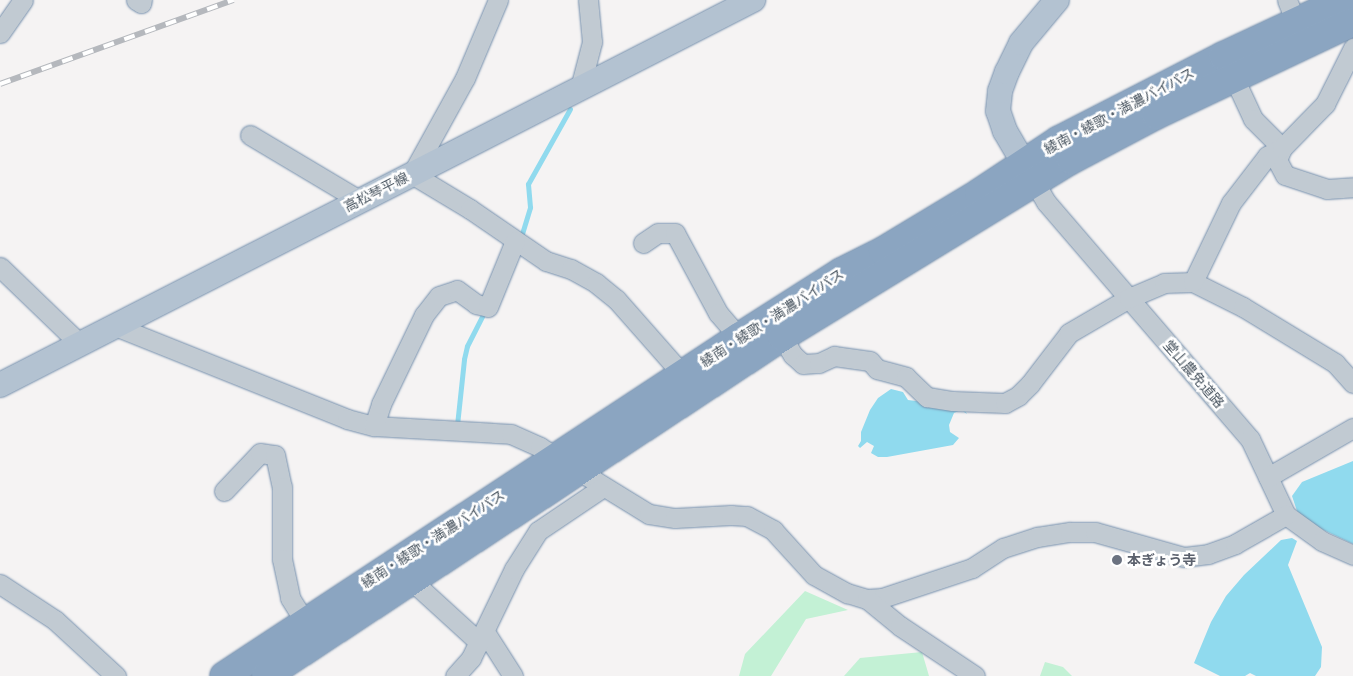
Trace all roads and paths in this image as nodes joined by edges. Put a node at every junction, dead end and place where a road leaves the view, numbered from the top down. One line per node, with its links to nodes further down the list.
1 (23, 0): 11 (street)
2 (136, 0): 3 (street)
3 (142, 0)
4 (498, 0): 18 (street)
5 (588, 0): 14 (street)
6 (753, 0): 14 (main road, 高松琴平線)
7 (1057, 0): 17 (main road)
8 (1343, 0): 9 (highway, 綾南・綾歌・満濃バイパス)
9 (1292, 11): 17 (highway, 綾南・綾歌・満濃バイパス)
10 (1353, 22): 13 (highway, 綾南・綾歌・満濃バイパス)
11 (0, 32)
12 (1353, 48): 16 (street)
13 (1234, 78): 16 (street); 17 (highway, 綾南・綾歌・満濃バイパス)
14 (580, 88): 18 (main road, 高松琴平線)
15 (250, 135): 20 (street)
16 (1282, 148): 19 (street); 24 (street)
17 (1029, 173): 25 (street, 堂山農免道路); 27 (highway, 綾南・綾歌・満濃バイパス); 28 (highway, 綾南・綾歌・満濃バイパス)
18 (412, 174): 20 (main road, 高松琴平線); 21 (street)
19 (1353, 187)
20 (359, 200): 26 (main road, 高松琴平線)
21 (515, 241): 30 (street); 33 (street)
22 (643, 243): 27 (street)
23 (0, 267): 29 (street)
24 (1193, 282): 25 (street); 31 (street)
25 (1129, 298): 28 (street); 36 (street, 堂山農免道路)
26 (115, 326): 29 (main road, 高松琴平線); 33 (street)
27 (740, 336): 28 (street); 30 (highway, 綾南・綾歌・満濃バイパス)
28 (782, 337): 35 (highway, 綾南・綾歌・満濃バイパス)
29 (80, 344): 32 (main road, 高松琴平線)
30 (683, 375): 35 (highway, 綾南・綾歌・満濃バイパス)
31 (1353, 383)
32 (0, 385)
33 (374, 426): 35 (street)
34 (1353, 428): 36 (street)
35 (568, 464): 37 (street); 41 (highway, 綾南・綾歌・満濃バイパス); 44 (highway, 綾南・綾歌・満濃バイパス)
36 (1268, 477): 39 (street, 堂山農免道路)
37 (603, 487): 43 (street); 45 (street)
38 (224, 491): 44 (street)
39 (1286, 515): 40 (street, 堂山農免道路); 43 (street)
40 (1353, 555)
41 (412, 581): 45 (street); 49 (highway, 綾南・綾歌・満濃バイパス)
42 (0, 584): 46 (street)
43 (867, 599): 52 (street)
44 (305, 622): 48 (highway, 綾南・綾歌・満濃バイパス)
45 (482, 638): 50 (street); 51 (street)
46 (98, 669): 47 (street)
47 (116, 676)
48 (224, 676)
49 (266, 676)
50 (455, 676)
51 (513, 676)
52 (975, 676)

